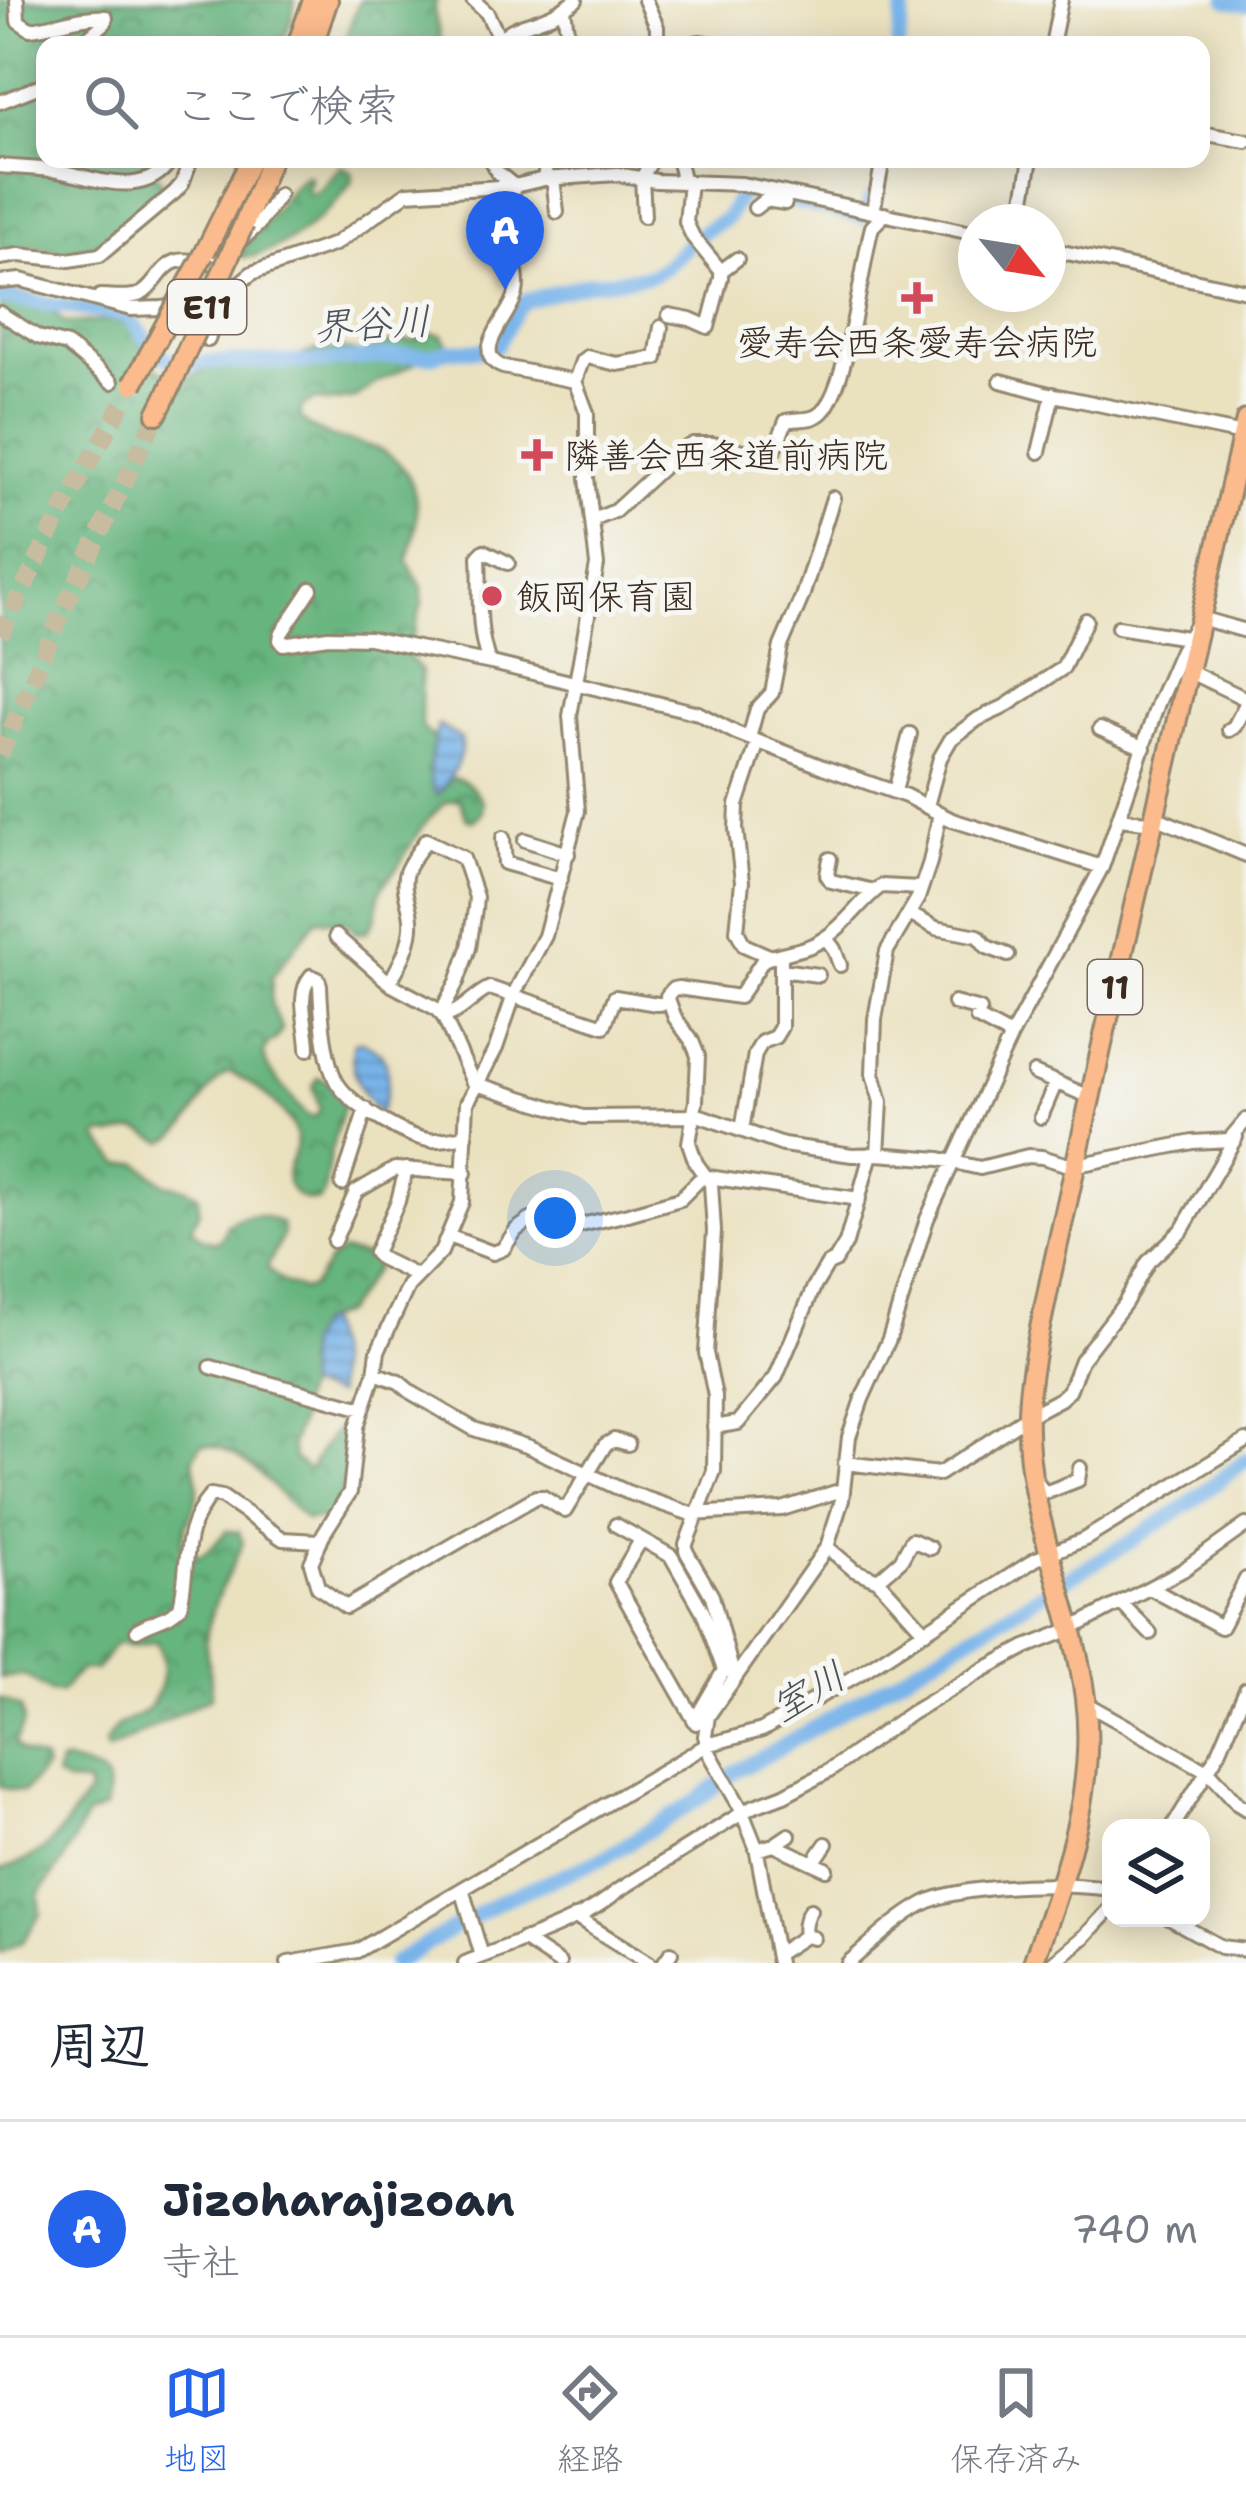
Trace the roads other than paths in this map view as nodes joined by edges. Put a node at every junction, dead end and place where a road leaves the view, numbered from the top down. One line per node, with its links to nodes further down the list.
1 (17, 0): 8 (street)
2 (313, 0): 9 (highway)
3 (328, 0): 10 (highway)
4 (473, 0): 11 (street)
5 (645, 0): 14 (street)
6 (1061, 0): 15 (street)
7 (570, 4): 12 (street); 13 (street)
8 (90, 36)
9 (300, 36)
10 (316, 36)
11 (496, 36)
12 (503, 36)
13 (569, 36)
14 (656, 36)
15 (1054, 36)
16 (36, 88): 17 (street)
17 (0, 102)
18 (1210, 135): 19 (street)
19 (1246, 141)
20 (0, 166): 21 (street)
21 (165, 168)
22 (188, 168): 43 (street)
23 (247, 168): 55 (highway, E11, bridge)
24 (267, 168): 57 (highway, E11, bridge)
25 (495, 168): 33 (street)
26 (547, 168): 31 (street)
27 (682, 168): 32 (street)
28 (882, 168): 39 (street)
29 (1029, 168): 37 (street)
30 (646, 172): 31 (street); 32 (street); 40 (street)
31 (548, 179): 33 (street); 38 (street)
32 (687, 182): 35 (street); 45 (street)
33 (514, 186): 49 (street); 52 (street)
34 (279, 195): 48 (street)
35 (764, 197): 36 (street); 39 (street)
36 (785, 203)
37 (1023, 204)
38 (557, 212)
39 (873, 212): 41 (street); 62 (street)
40 (644, 216)
41 (958, 230)
42 (1066, 253): 47 (street)
43 (0, 258)
44 (737, 259): 45 (street)
45 (721, 271): 52 (street)
46 (0, 282): 48 (street)
47 (1246, 290)
48 (87, 296): 49 (street)
49 (221, 298): 51 (street)
50 (0, 313): 54 (street)
51 (208, 340)
52 (575, 381): 62 (street)
53 (1001, 381): 56 (street)
54 (112, 382)
55 (128, 393)
56 (1053, 394): 58 (street); 59 (street)
57 (157, 414)
58 (1244, 427): 60 (highway, 11)
59 (1040, 452)
60 (1238, 494): 65 (highway, 11)
61 (832, 498): 77 (street)
62 (593, 520): 72 (street)
63 (508, 563): 70 (street)
64 (311, 589): 70 (street)
65 (1200, 618): 68 (street); 69 (street); 71 (highway, 11)
66 (1086, 620): 80 (street)
67 (1118, 627): 69 (street)
68 (1246, 631)
69 (1187, 638): 78 (street)
70 (489, 662): 72 (street)
71 (1188, 671): 73 (street); 82 (highway, 11)
72 (576, 684): 77 (street); 85 (street)
73 (1246, 701): 75 (street)
74 (1100, 729): 78 (street)
75 (1229, 730)
76 (910, 734): 79 (street)
77 (753, 740): 79 (street); 96 (street)
78 (1144, 748): 81 (street)
79 (895, 791): 80 (street)
80 (934, 809): 88 (street); 90 (street)
81 (1120, 819): 82 (street); 88 (street)
82 (1154, 820): 86 (street); 110 (highway, 11)
83 (503, 838): 89 (street)
84 (525, 840): 85 (street)
85 (568, 854): 89 (street)
86 (1246, 855)
87 (830, 860): 91 (street)
88 (1102, 867): 105 (street)
89 (561, 879): 101 (street)
90 (920, 888): 91 (street); 92 (street)
91 (874, 891): 94 (street)
92 (909, 914): 95 (street); 118 (street)
93 (336, 935): 100 (street)
94 (826, 938): 96 (street); 97 (street)
95 (1008, 955)
96 (775, 956): 98 (street); 102 (street)
97 (840, 965)
98 (781, 970): 99 (street); 115 (street)
99 (818, 975)
100 (390, 982): 104 (street); 104 (street)
101 (514, 995): 102 (street); 104 (street); 109 (street)
102 (667, 1003): 112 (street)
103 (954, 1003): 105 (street)
104 (444, 1015): 109 (street)
105 (1011, 1036): 119 (street)
106 (308, 1049): 111 (street)
107 (1034, 1073): 108 (street)
108 (1056, 1082): 110 (street); 113 (street)
109 (476, 1084): 112 (street); 117 (street)
110 (1090, 1097): 120 (highway, 11)
111 (366, 1108): 117 (street); 124 (street)
112 (693, 1117): 115 (street); 123 (street)
113 (1041, 1117)
114 (1246, 1120): 116 (street)
115 (742, 1130): 118 (street)
116 (1237, 1133): 120 (street); 132 (street)
117 (466, 1136): 122 (street)
118 (874, 1154): 119 (street); 125 (street)
119 (952, 1162): 120 (street); 136 (street)
120 (1075, 1165): 132 (highway, 11)
121 (406, 1169): 122 (street); 127 (street); 128 (street)
122 (465, 1173): 126 (street)
123 (708, 1177): 125 (street); 126 (street); 133 (street)
124 (342, 1184)
125 (859, 1199): 133 (street)
126 (448, 1236): 128 (street)
127 (334, 1241)
128 (416, 1276): 130 (street)
129 (211, 1367): 131 (street)
130 (375, 1373): 131 (street); 138 (street)
131 (363, 1408): 145 (street)
132 (1028, 1416): 136 (street); 139 (highway, 11)
133 (714, 1427): 141 (street)
134 (1246, 1441): 148 (street)
135 (628, 1444): 138 (street)
136 (844, 1462): 140 (street)
137 (1080, 1468): 139 (street)
138 (587, 1473): 141 (street); 145 (street)
139 (1030, 1474): 148 (highway, 11)
140 (842, 1490): 141 (street); 146 (street)
141 (698, 1514): 157 (street)
142 (616, 1525): 144 (street)
143 (1246, 1529): 151 (street)
144 (640, 1540): 160 (street); 160 (street)
145 (320, 1541): 154 (street)
146 (827, 1547): 150 (street); 157 (street)
147 (930, 1548): 150 (street)
148 (1048, 1555): 153 (highway, 11); 155 (street)
149 (1246, 1579): 151 (street)
150 (878, 1580): 155 (street)
151 (1152, 1590): 152 (street)
152 (1121, 1603): 153 (street); 156 (street)
153 (1069, 1628): 159 (highway, 11); 163 (street)
154 (137, 1630)
155 (925, 1632): 160 (street)
156 (1150, 1633)
157 (734, 1678): 160 (street)
158 (1246, 1689): 161 (street)
159 (1085, 1703): 161 (street); 169 (highway, 11)
160 (704, 1738): 163 (street); 171 (street)
161 (1207, 1771): 162 (street); 164 (street)
162 (1246, 1809)
163 (741, 1811): 168 (street); 173 (street)
164 (1178, 1819)
165 (789, 1835): 167 (street)
166 (826, 1844): 167 (street)
167 (774, 1845): 168 (street)
168 (756, 1850): 179 (street)
169 (1061, 1883): 170 (street); 184 (street); 185 (highway, 11)
170 (1102, 1887)
171 (464, 1893): 178 (street); 180 (street)
172 (810, 1910): 179 (street)
173 (575, 1917): 176 (street); 183 (street)
174 (1102, 1918): 186 (street)
175 (1185, 1927): 177 (street)
176 (523, 1939): 178 (street); 182 (street)
177 (1246, 1950)
178 (480, 1951): 181 (street)
179 (778, 1958)
180 (288, 1963)
181 (467, 1963)
182 (560, 1963)
183 (649, 1963)
184 (848, 1963)
185 (1033, 1963)
186 (1052, 1963)

